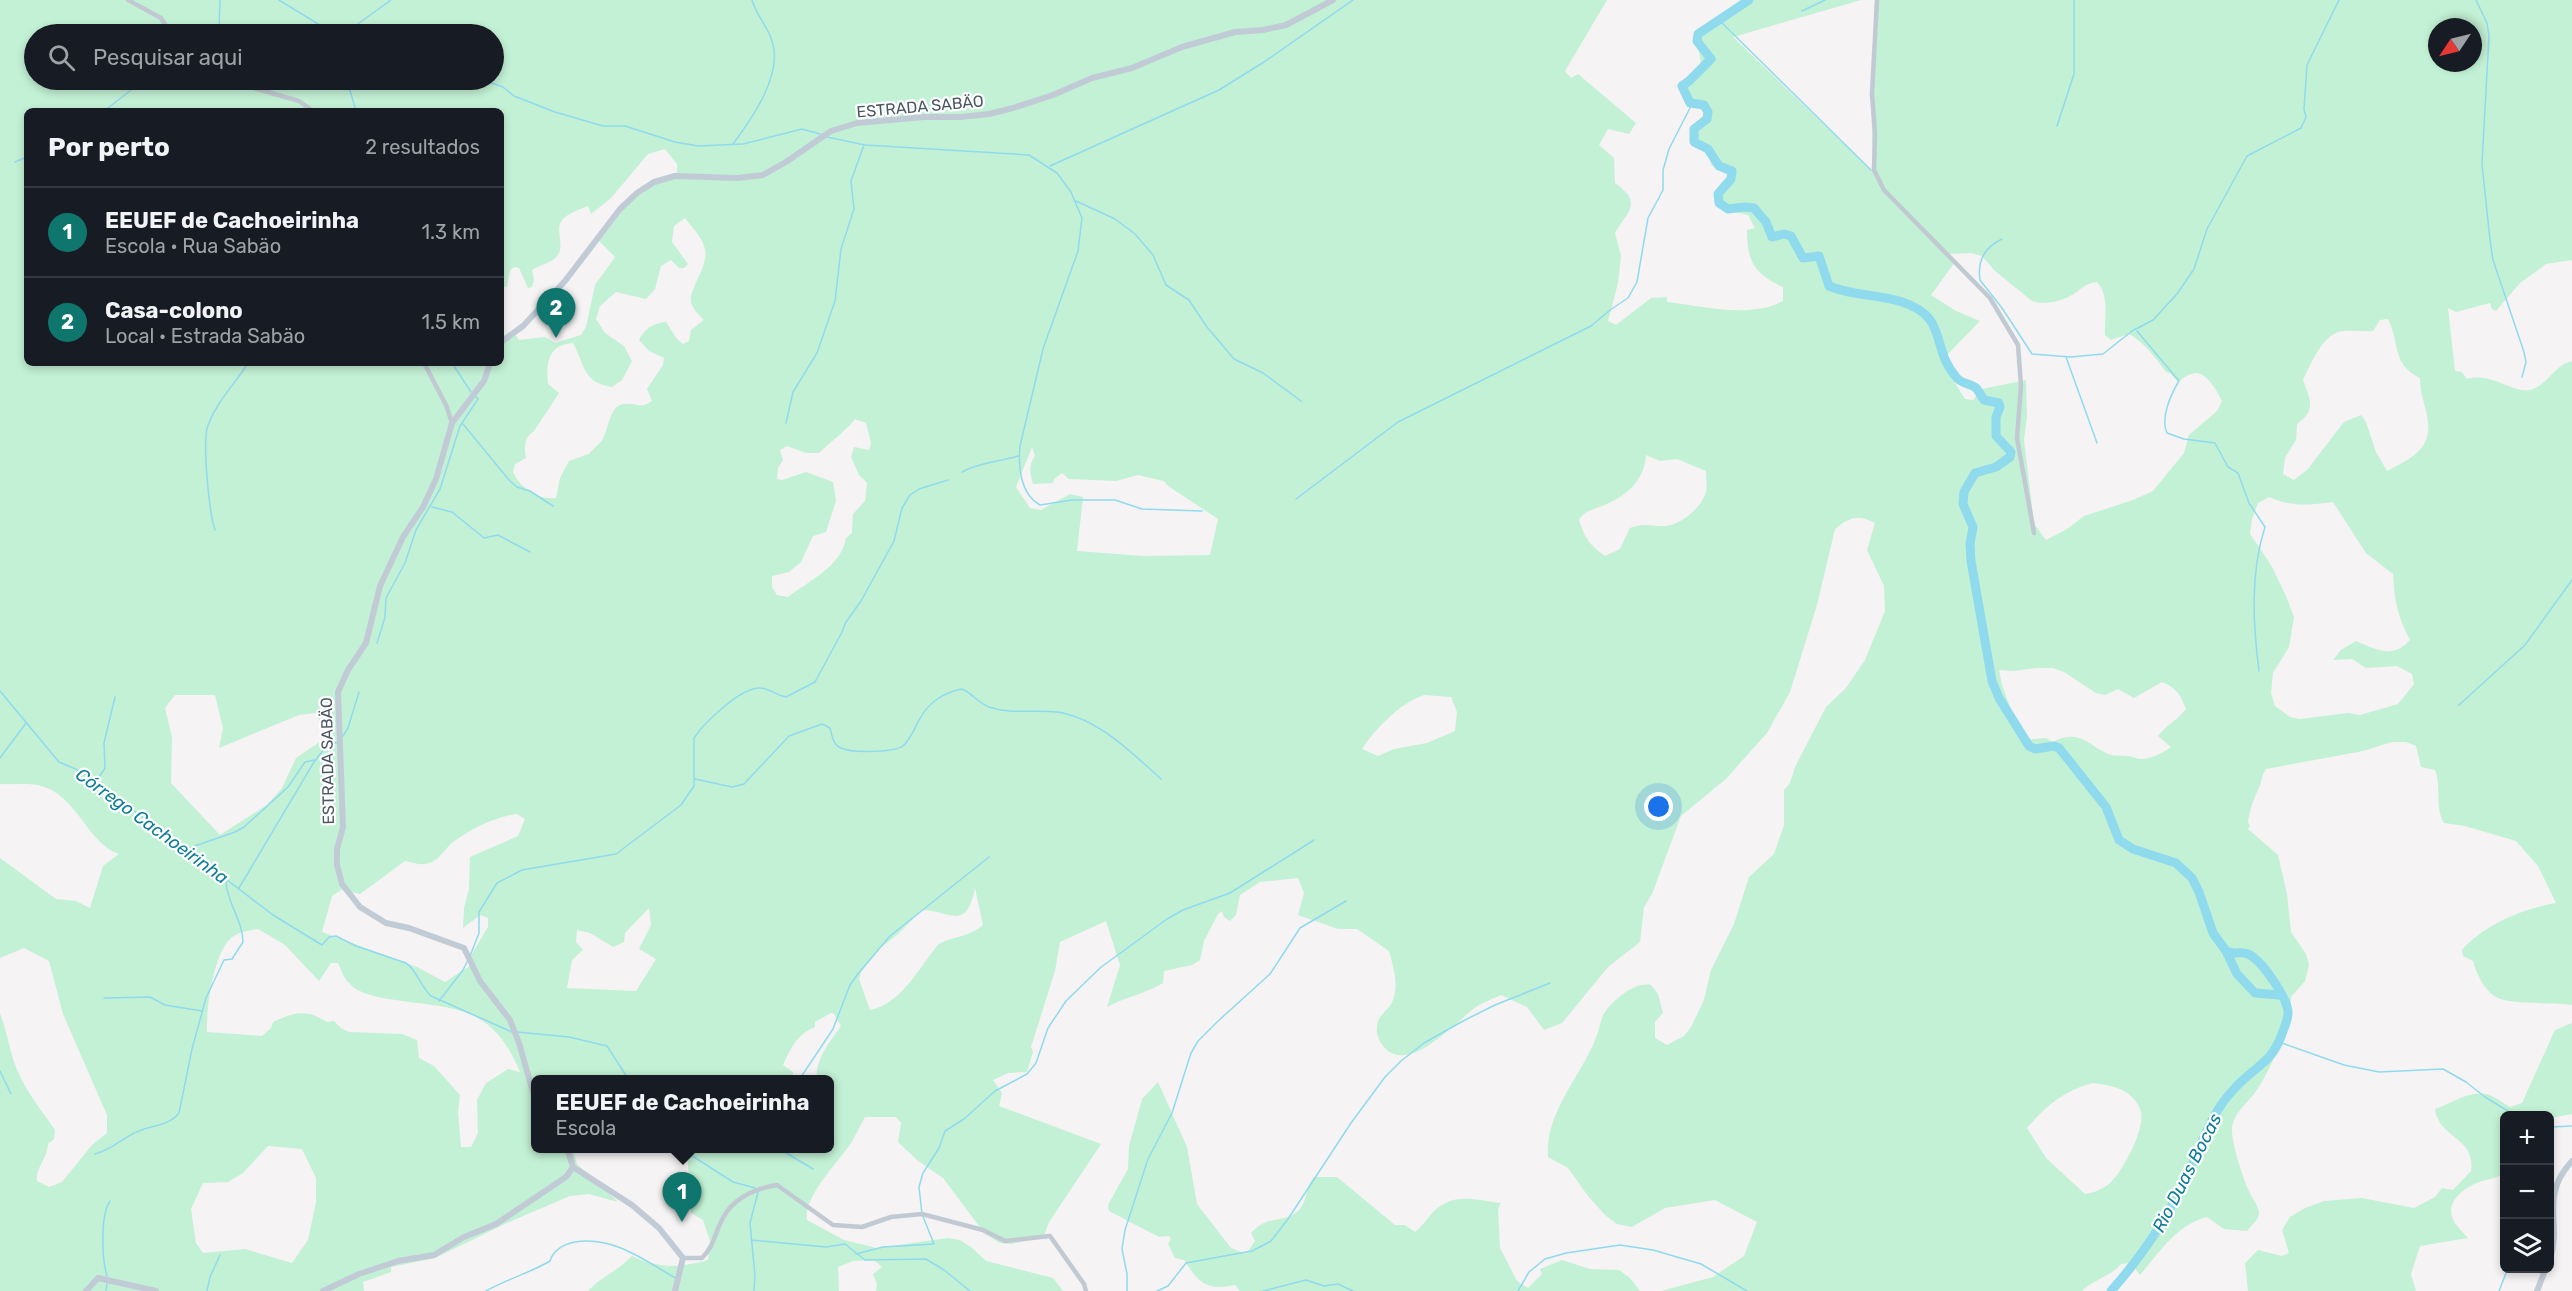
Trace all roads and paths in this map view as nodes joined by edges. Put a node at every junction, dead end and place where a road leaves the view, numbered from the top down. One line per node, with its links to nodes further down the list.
1 (128, 0): 4 (street)
2 (1333, 0): 7 (street, ESTRADA SABÄO)
3 (1877, 0): 11 (street)
4 (165, 24)
5 (260, 90): 6 (street)
6 (308, 108)
7 (504, 340)
8 (425, 366): 10 (street)
9 (489, 366): 10 (street, ESTRADA SABÄO)
10 (452, 423): 12 (street, ESTRADA SABÄO)
11 (2034, 533)
12 (531, 1085)
13 (568, 1153): 15 (street)
14 (2572, 1161): 16 (street)
15 (573, 1167): 17 (street); 21 (street)
16 (2553, 1219)
17 (683, 1258): 22 (street); 23 (street)
18 (2544, 1273): 24 (street)
19 (86, 1291): 20 (street)
20 (156, 1291)
21 (323, 1291)
22 (675, 1291)
23 (1086, 1291)
24 (2537, 1291)

